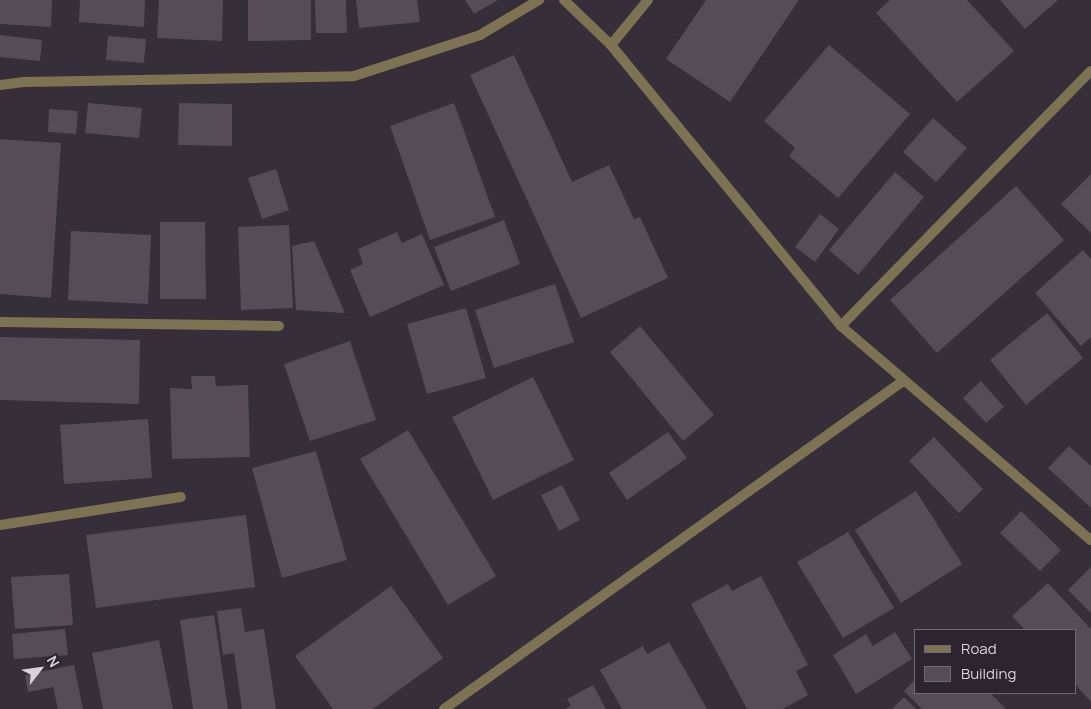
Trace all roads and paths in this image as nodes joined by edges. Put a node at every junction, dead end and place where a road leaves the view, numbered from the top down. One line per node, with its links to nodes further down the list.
1 (539, 0): 6 (street)
2 (564, 0): 4 (street)
3 (648, 0): 4 (street)
4 (611, 45): 9 (street)
5 (1091, 71): 9 (street)
6 (0, 85)
7 (0, 322): 8 (street)
8 (279, 326)
9 (841, 326): 10 (street)
10 (903, 381): 13 (street); 14 (street)
11 (182, 497): 12 (street)
12 (0, 525)
13 (1091, 540)
14 (444, 709)

